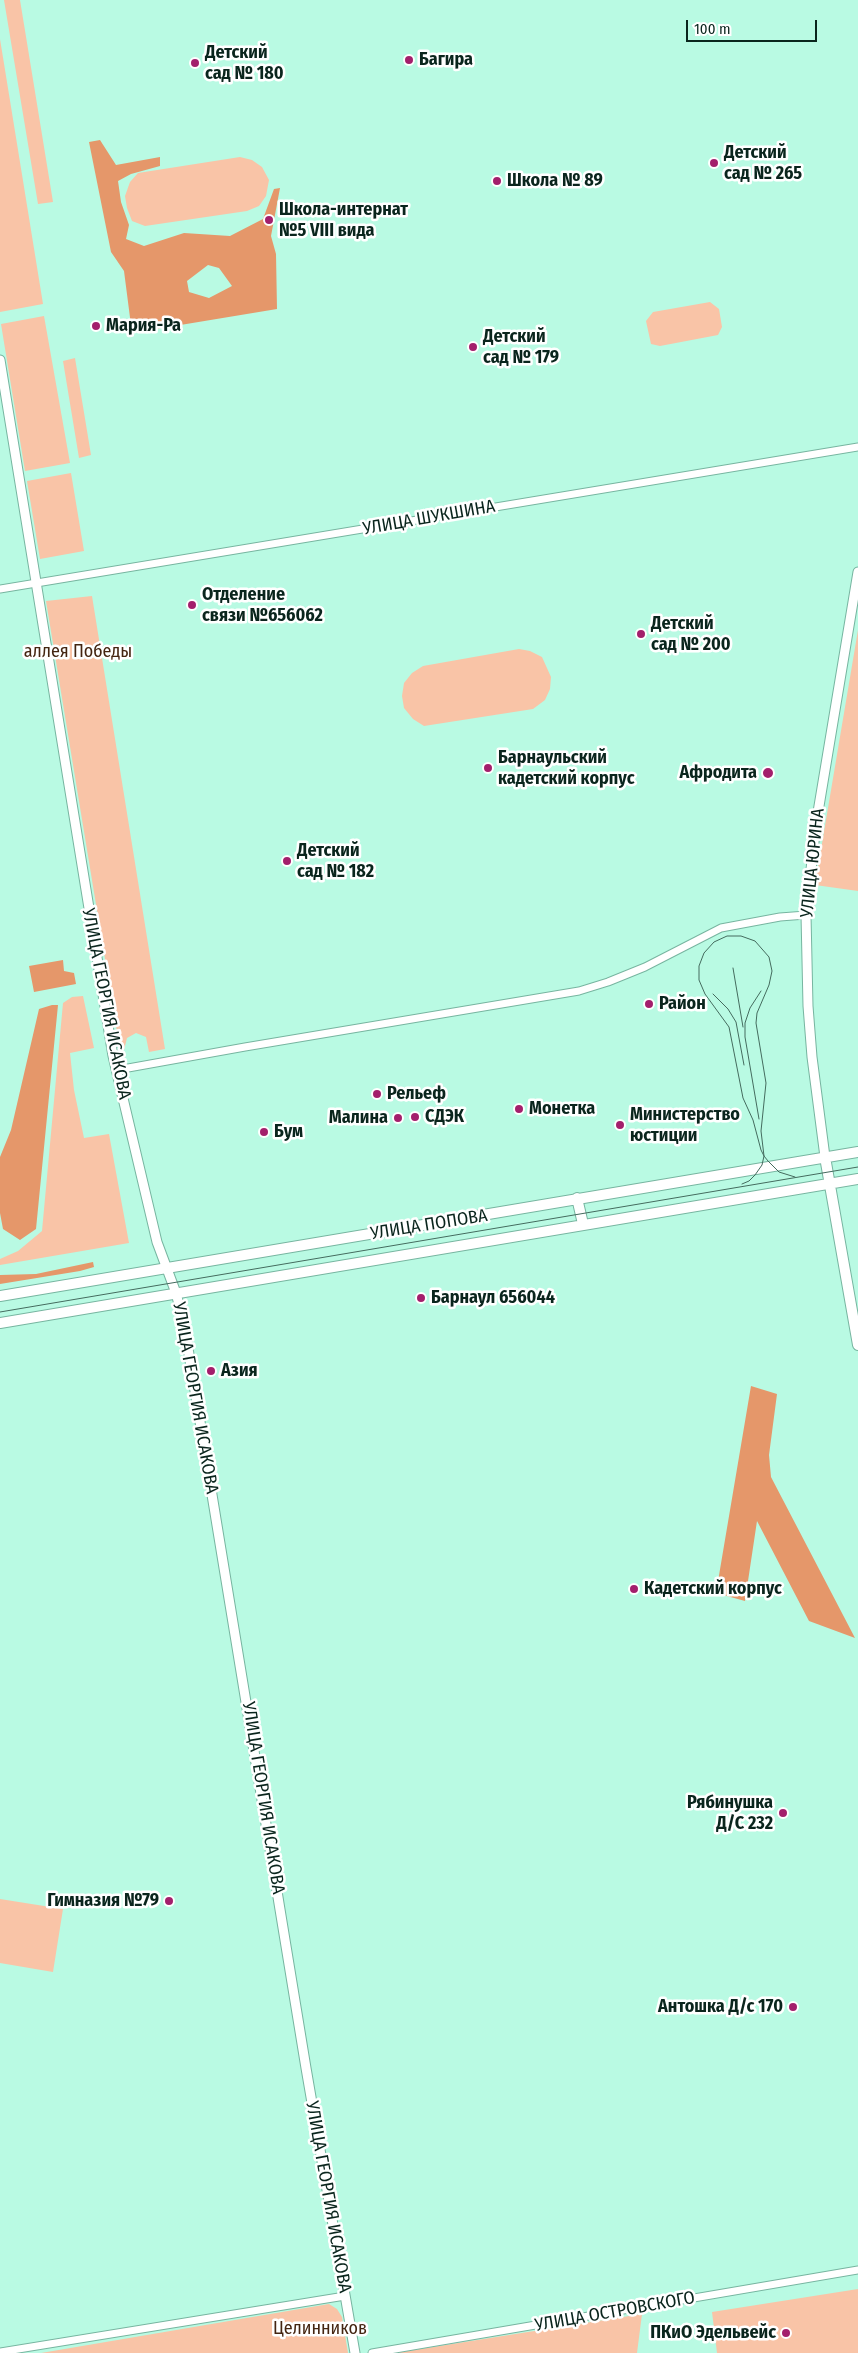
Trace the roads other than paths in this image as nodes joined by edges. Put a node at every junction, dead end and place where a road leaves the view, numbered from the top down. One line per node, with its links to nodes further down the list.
1 (0, 360): 4 (street, УЛИЦА ГЕОРГИЯ ИСАКОВА)
2 (858, 447): 4 (street, УЛИЦА ШУКШИНА)
3 (858, 572): 6 (street, УЛИЦА ЮРИНА)
4 (35, 583): 5 (street, УЛИЦА ШУКШИНА); 7 (street, УЛИЦА ГЕОРГИЯ ИСАКОВА)
5 (0, 589)
6 (806, 915): 7 (street); 9 (street, УЛИЦА ЮРИНА)
7 (117, 1070): 14 (street, УЛИЦА ГЕОРГИЯ ИСАКОВА)
8 (858, 1152): 9 (main road, УЛИЦА ПОПОВА)
9 (825, 1157): 11 (main road); 12 (main road, УЛИЦА ПОПОВА)
10 (858, 1179): 11 (main road, УЛИЦА ПОПОВА)
11 (830, 1184): 13 (main road, УЛИЦА ПОПОВА); 18 (main road)
12 (577, 1198): 13 (main road); 14 (main road, УЛИЦА ПОПОВА)
13 (583, 1224): 15 (main road, УЛИЦА ПОПОВА)
14 (167, 1268): 15 (street, УЛИЦА ГЕОРГИЯ ИСАКОВА); 16 (main road, УЛИЦА ПОПОВА)
15 (176, 1293): 17 (main road, УЛИЦА ПОПОВА); 20 (street, УЛИЦА ГЕОРГИЯ ИСАКОВА)
16 (0, 1296)
17 (0, 1323)
18 (858, 1345)
19 (858, 2270): 23 (street, УЛИЦА ОСТРОВСКОГО)
20 (345, 2296): 21 (street); 22 (street, УЛИЦА ГЕОРГИЯ ИСАКОВА)
21 (0, 2352)
22 (355, 2353)
23 (372, 2353)

